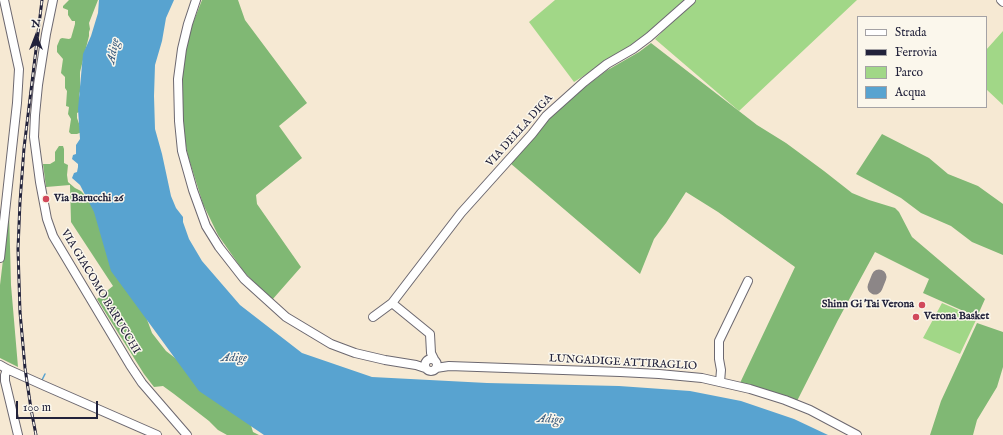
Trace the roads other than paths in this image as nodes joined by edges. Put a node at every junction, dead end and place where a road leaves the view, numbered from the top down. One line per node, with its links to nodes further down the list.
1 (4, 0): 5 (street)
2 (53, 0): 14 (street, VIA GIACOMO BARUCCHI)
3 (196, 0): 9 (street, LUNGADIGE ATTIRAGLIO)
4 (691, 0): 7 (street, VIA DELLA DIGA)
5 (0, 258)
6 (748, 281): 11 (street)
7 (392, 303): 8 (street, VIA DELLA DIGA); 9 (street)
8 (373, 317)
9 (431, 364): 11 (street, LUNGADIGE ATTIRAGLIO)
10 (4, 367): 12 (street); 13 (street)
11 (720, 382): 15 (street, LUNGADIGE ATTIRAGLIO)
12 (18, 435)
13 (157, 435)
14 (186, 435)
15 (857, 435)

